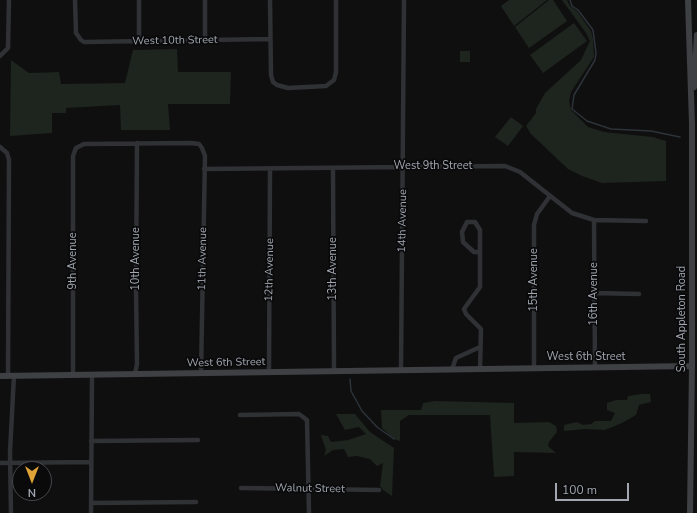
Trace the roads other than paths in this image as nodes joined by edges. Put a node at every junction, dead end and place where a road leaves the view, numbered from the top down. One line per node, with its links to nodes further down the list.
1 (9, 0): 13 (street)
2 (75, 0): 12 (street, West 10th Street)
3 (139, 0): 12 (street)
4 (205, 0): 11 (street)
5 (270, 0): 10 (street)
6 (336, 0): 10 (street)
7 (404, 0): 17 (street, 14th Avenue)
8 (688, 0): 14 (street, South Appleton Road)
9 (697, 35): 14 (street, South Appleton Road)
10 (270, 39): 11 (street, West 10th Street)
11 (205, 40): 12 (street, West 10th Street)
12 (139, 41)
13 (0, 56)
14 (692, 124): 28 (street, South Appleton Road)
15 (137, 143): 18 (street, 11th Avenue); 37 (street, 10th Avenue); 38 (street, 9th Avenue)
16 (0, 147): 41 (street)
17 (404, 166): 19 (street, West 9th Street); 21 (street, West 9th Street); 33 (street, 14th Avenue)
18 (204, 168): 20 (street, West 9th Street); 36 (street, 11th Avenue)
19 (333, 168): 20 (street, West 9th Street); 34 (street, 13th Avenue)
20 (270, 169): 35 (street, 12th Avenue)
21 (550, 196): 22 (street, West 9th Street); 29 (street, 15th Avenue)
22 (594, 220): 23 (street, West 9th Street); 25 (street, 16th Avenue)
23 (646, 221)
24 (480, 252): 24 (street); 27 (street)
25 (594, 293): 26 (street); 30 (street, 16th Avenue)
26 (639, 294)
27 (480, 347): 31 (street); 32 (street)
28 (692, 366): 30 (street, West 6th Street); 56 (street, South Appleton Road)
29 (534, 368): 30 (street, West 6th Street); 32 (street, West 6th Street)
30 (595, 368)
31 (452, 369): 32 (street, West 6th Street); 33 (street, West 6th Street)
32 (480, 369)
33 (401, 370): 34 (street, West 6th Street)
34 (334, 371): 35 (street, West 6th Street)
35 (269, 372): 36 (street, West 6th Street)
36 (201, 373): 37 (street, West 6th Street)
37 (135, 374): 39 (street, West 6th Street)
38 (73, 375): 39 (street, West 6th Street); 41 (street, West 6th Street)
39 (92, 375): 44 (street)
40 (0, 376): 41 (street, West 6th Street)
41 (11, 376): 47 (street)
42 (240, 415): 49 (street)
43 (198, 440): 44 (street)
44 (91, 441): 45 (street)
45 (91, 462): 47 (street); 52 (street)
46 (0, 463): 47 (street)
47 (10, 463): 53 (street)
48 (241, 488): 49 (street, Walnut Street)
49 (309, 489): 50 (street, Walnut Street); 55 (street)
50 (380, 490)
51 (196, 502): 52 (street)
52 (90, 503): 54 (street)
53 (11, 513)
54 (91, 513)
55 (309, 513)
56 (690, 513)

